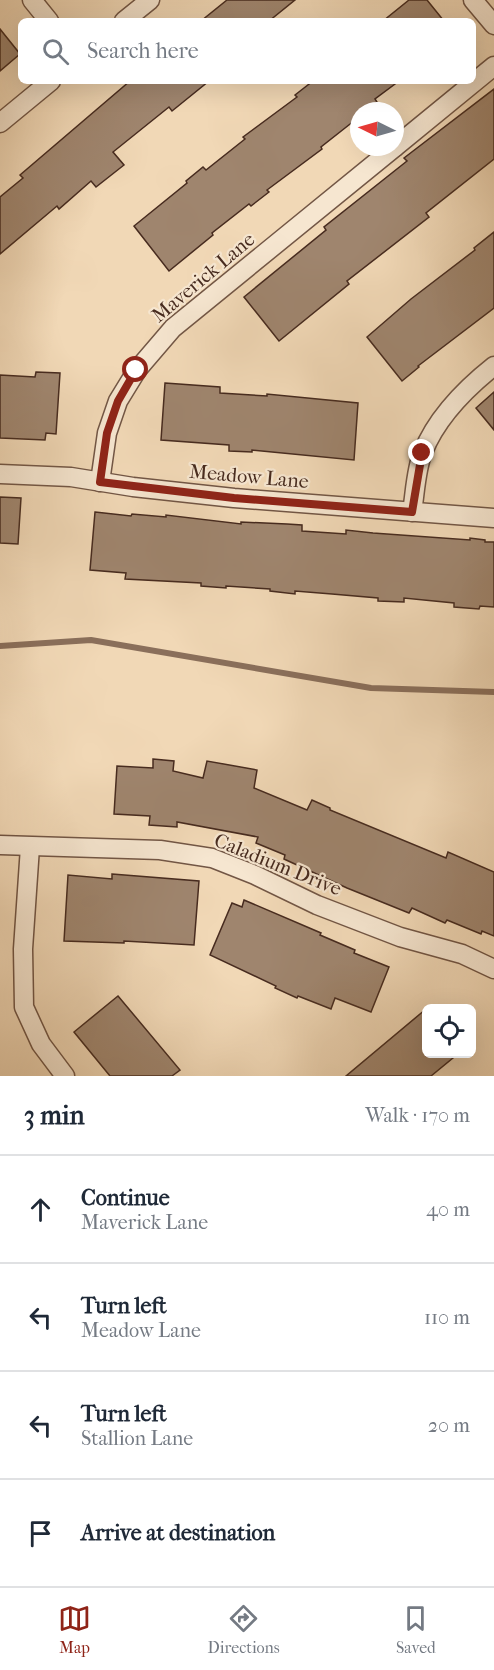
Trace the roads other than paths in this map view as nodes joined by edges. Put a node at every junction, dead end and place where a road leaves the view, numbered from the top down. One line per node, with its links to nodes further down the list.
1 (32, 0): 4 (street)
2 (150, 0): 5 (street)
3 (473, 0): 6 (street)
4 (47, 18)
5 (128, 18)
6 (494, 24)
7 (494, 66): 8 (street, Maverick Lane)
8 (476, 81)
9 (47, 84): 11 (street)
10 (472, 84): 12 (street, Maverick Lane)
11 (0, 123)
12 (404, 140)
13 (384, 156): 16 (street, Maverick Lane)
14 (494, 366): 17 (street)
15 (0, 474): 16 (street, Meadow Lane)
16 (100, 482): 17 (street, Meadow Lane)
17 (412, 512): 18 (street, Meadow Lane)
18 (494, 518)
19 (0, 845): 20 (street, Caladium Drive)
20 (30, 847): 21 (street, Caladium Drive); 22 (street)
21 (494, 969)
22 (65, 1076)

